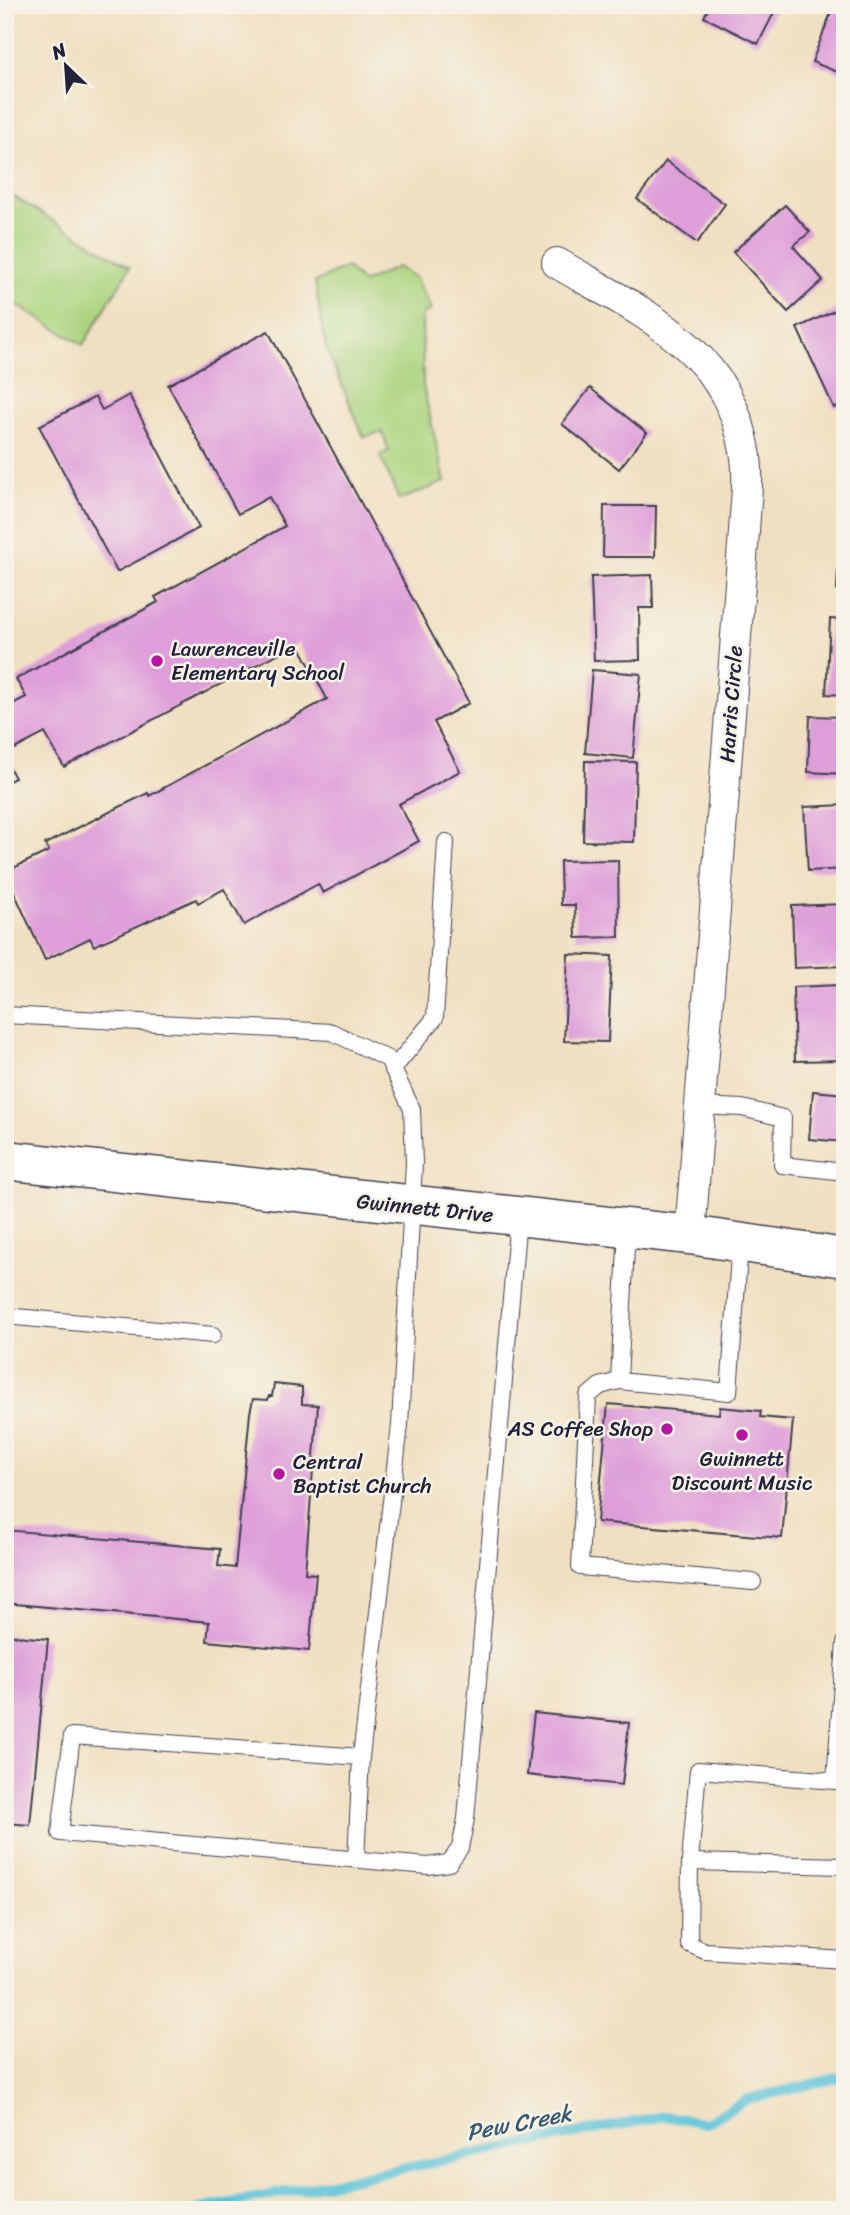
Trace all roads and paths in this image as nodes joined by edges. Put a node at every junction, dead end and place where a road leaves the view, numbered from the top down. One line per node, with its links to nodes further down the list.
1 (557, 263): 5 (street, Harris Circle)
2 (446, 842): 4 (lane)
3 (5, 1015): 4 (lane)
4 (393, 1069): 8 (lane)
5 (700, 1106): 7 (lane); 11 (street, Harris Circle)
6 (5, 1160): 8 (street, Gwinnett Drive)
7 (845, 1172)
8 (412, 1207): 9 (street, Gwinnett Drive); 20 (lane)
9 (518, 1218): 10 (street, Gwinnett Drive); 22 (lane)
10 (627, 1228): 11 (street, Gwinnett Drive); 16 (lane)
11 (690, 1235): 12 (street, Gwinnett Drive)
12 (740, 1242): 13 (street, Gwinnett Drive); 16 (lane)
13 (845, 1258)
14 (5, 1317): 15 (lane)
15 (214, 1335)
16 (619, 1381): 17 (lane)
17 (753, 1582)
18 (845, 1643): 19 (lane)
19 (842, 1701): 21 (lane)
20 (361, 1757): 22 (lane); 22 (lane)
21 (840, 1781): 23 (lane)
22 (356, 1860)
23 (690, 1863): 24 (lane); 25 (lane)
24 (845, 1866)
25 (845, 1961)

